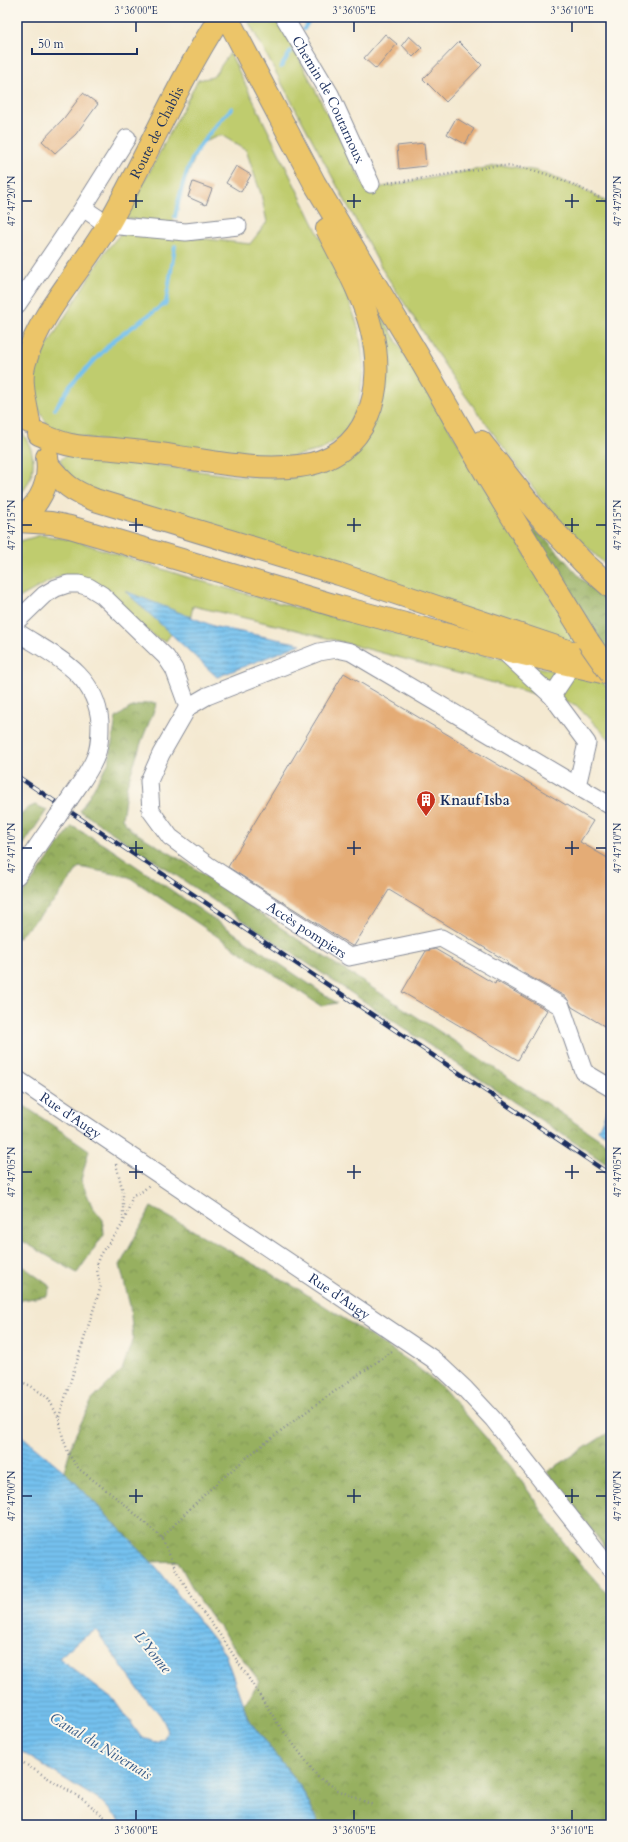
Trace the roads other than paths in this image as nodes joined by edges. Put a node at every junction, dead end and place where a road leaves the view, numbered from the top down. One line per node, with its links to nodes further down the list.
1 (220, 17): 8 (main road, Route de Chablis)
2 (228, 17): 5 (main road)
3 (284, 17): 6 (street, Chemin de Coutarnoux)
4 (127, 138): 7 (street)
5 (315, 184): 13 (main road); 14 (main road)
6 (371, 184)
7 (83, 208): 8 (street); 10 (street)
8 (108, 225): 9 (street); 11 (main road, Route de Chablis)
9 (238, 226)
10 (17, 305)
11 (52, 307): 12 (main road); 14 (main road)
12 (17, 341)
13 (418, 354): 17 (main road); 23 (main road, bridge)
14 (28, 423): 15 (main road)
15 (48, 465): 16 (main road); 22 (main road)
16 (17, 521): 20 (main road)
17 (611, 587)
18 (17, 621): 25 (street)
19 (17, 632): 28 (street, bridge)
20 (501, 649): 21 (main road); 24 (street)
21 (572, 666): 23 (main road); 24 (street)
22 (611, 669)
23 (611, 674)
24 (552, 696): 26 (street)
25 (188, 707): 26 (street); 30 (street, Accès pompiers)
26 (577, 786): 27 (street)
27 (611, 806)
28 (17, 876)
29 (17, 1079): 31 (street, Rue d'Augy)
30 (611, 1088)
31 (611, 1569)

